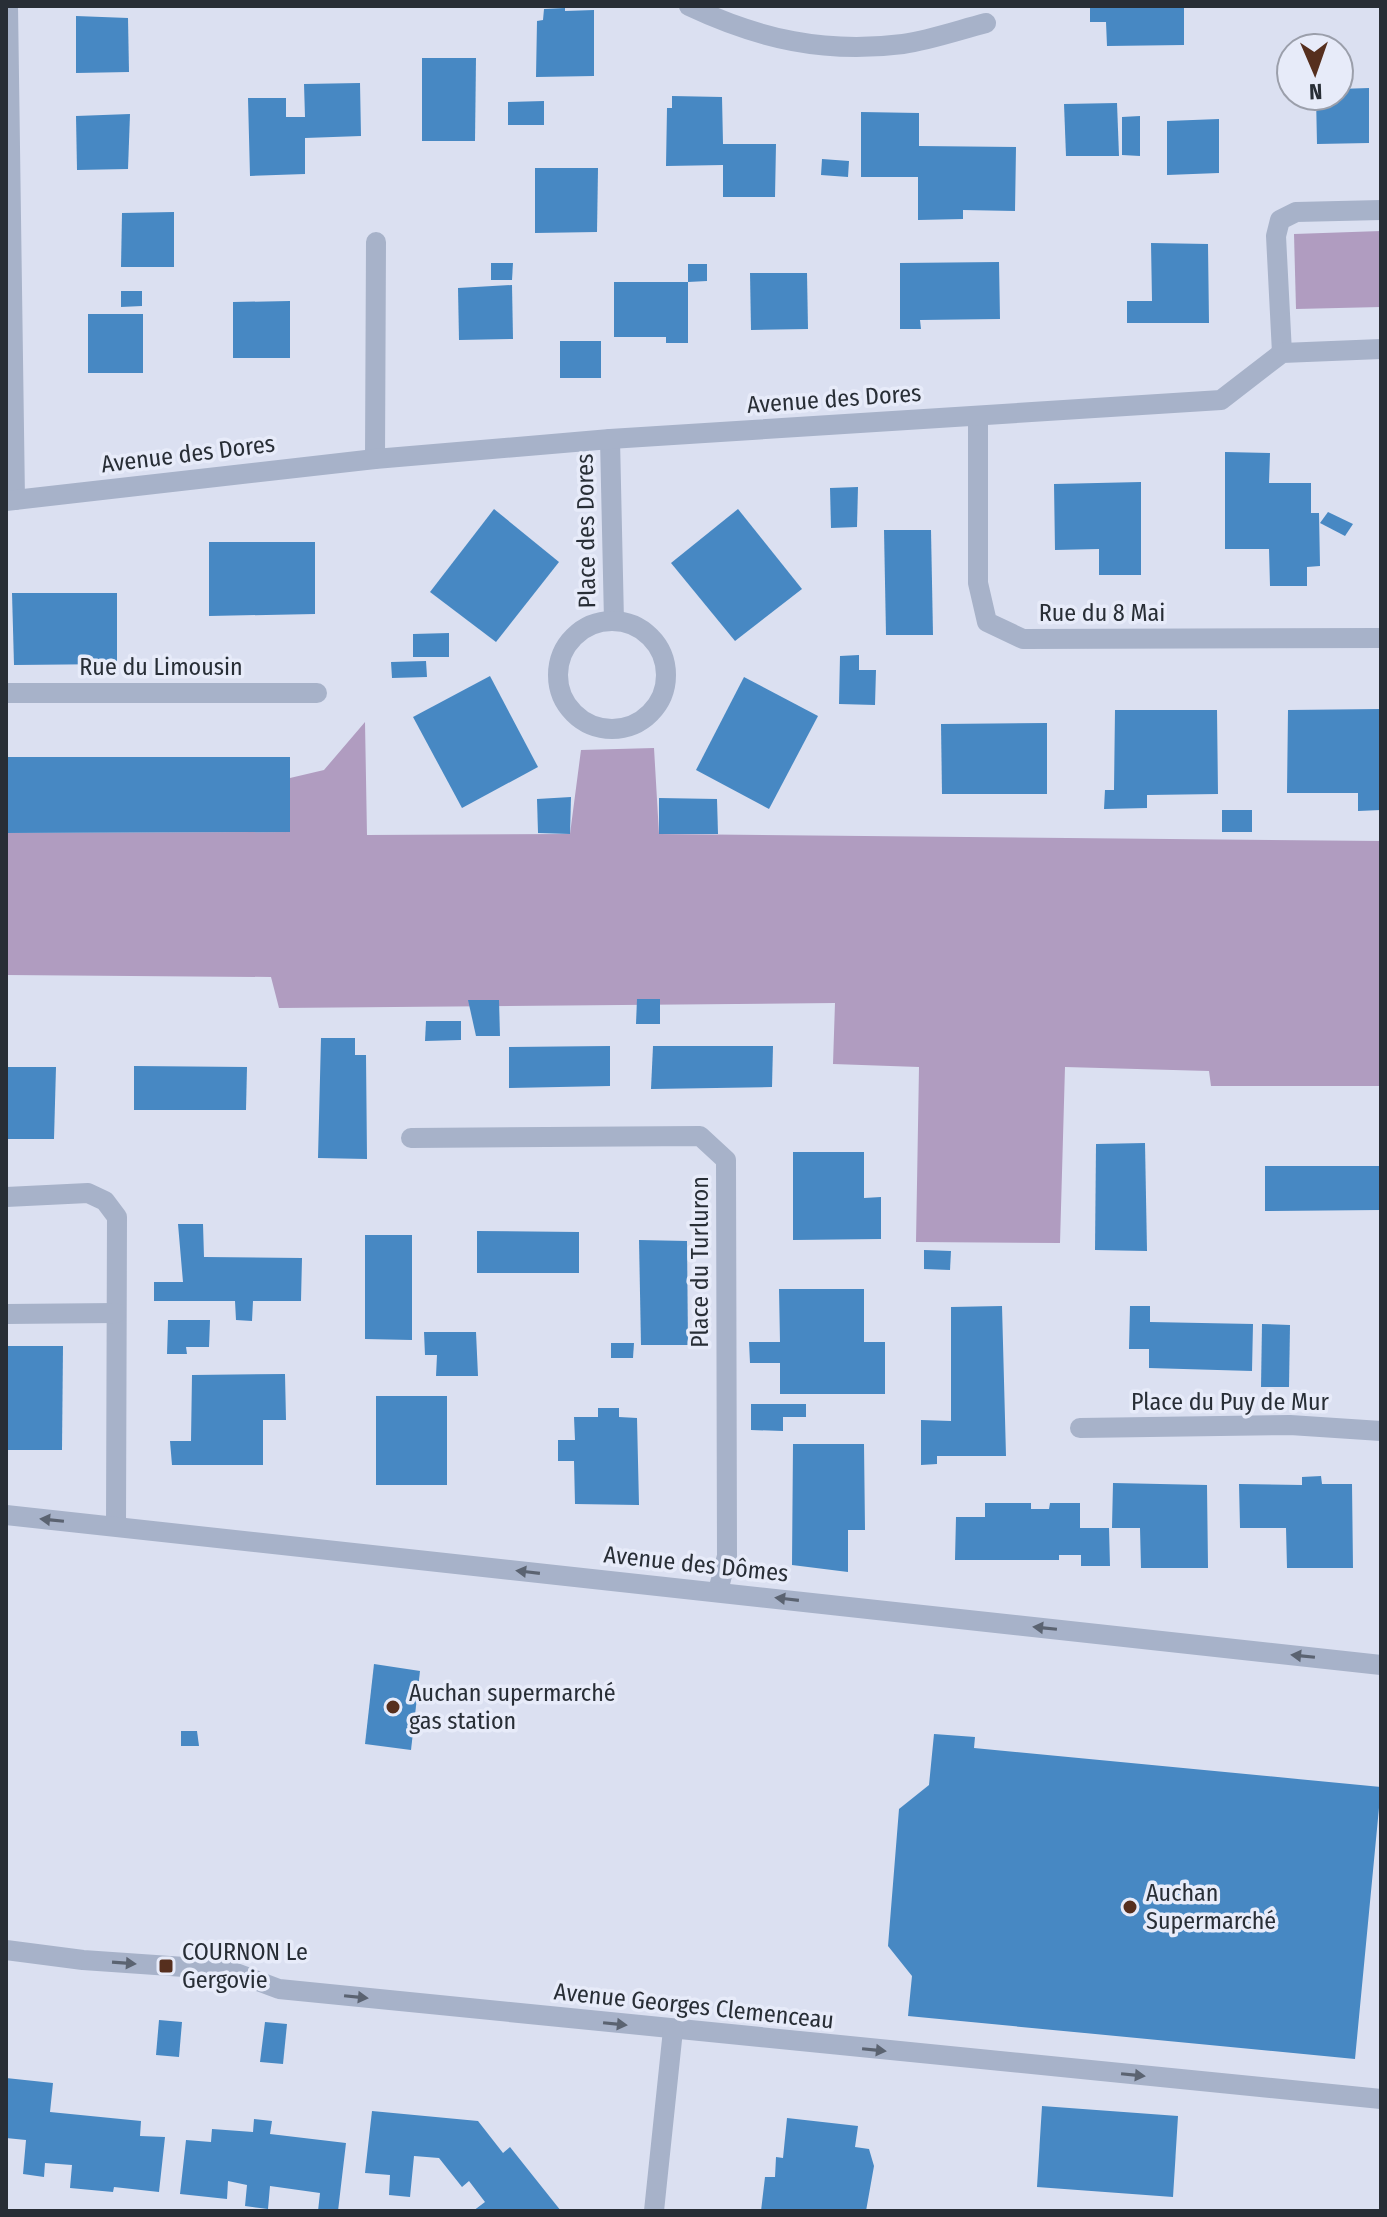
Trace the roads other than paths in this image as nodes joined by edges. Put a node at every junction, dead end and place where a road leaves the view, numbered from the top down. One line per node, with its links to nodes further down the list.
1 (8, 6): 11 (street)
2 (689, 6): 3 (street)
3 (986, 23)
4 (1381, 210): 7 (street)
5 (376, 242): 10 (street)
6 (1381, 349): 7 (street)
7 (1282, 353): 8 (street, Avenue des Dores)
8 (978, 416): 9 (street, Avenue des Dores); 13 (street, Rue du 8 Mai)
9 (610, 439): 10 (street, Avenue des Dores); 12 (street, Place des Dores)
10 (375, 459): 11 (street, Avenue des Dores)
11 (11, 501)
12 (614, 621): 12 (street, Place des Dores)
13 (1381, 638)
14 (6, 693): 15 (street, Rue du Limousin)
15 (317, 693)
16 (411, 1138): 24 (street, Place du Turluron)
17 (6, 1197): 18 (street)
18 (116, 1313): 19 (street); 23 (street)
19 (6, 1314)
20 (1080, 1428): 21 (street, Place du Puy de Mur)
21 (1381, 1431)
22 (6, 1515): 23 (street, Avenue des Dômes, one-way to 22)
23 (116, 1526): 24 (street, Avenue des Dômes, one-way to 23)
24 (718, 1591): 25 (street, Avenue des Dômes, one-way to 24)
25 (1381, 1665)
26 (6, 1950): 27 (street, Avenue Georges Clemenceau, one-way to 27)
27 (673, 2030): 28 (street, Avenue Georges Clemenceau, one-way to 28); 29 (street)
28 (1381, 2099)
29 (654, 2211)

